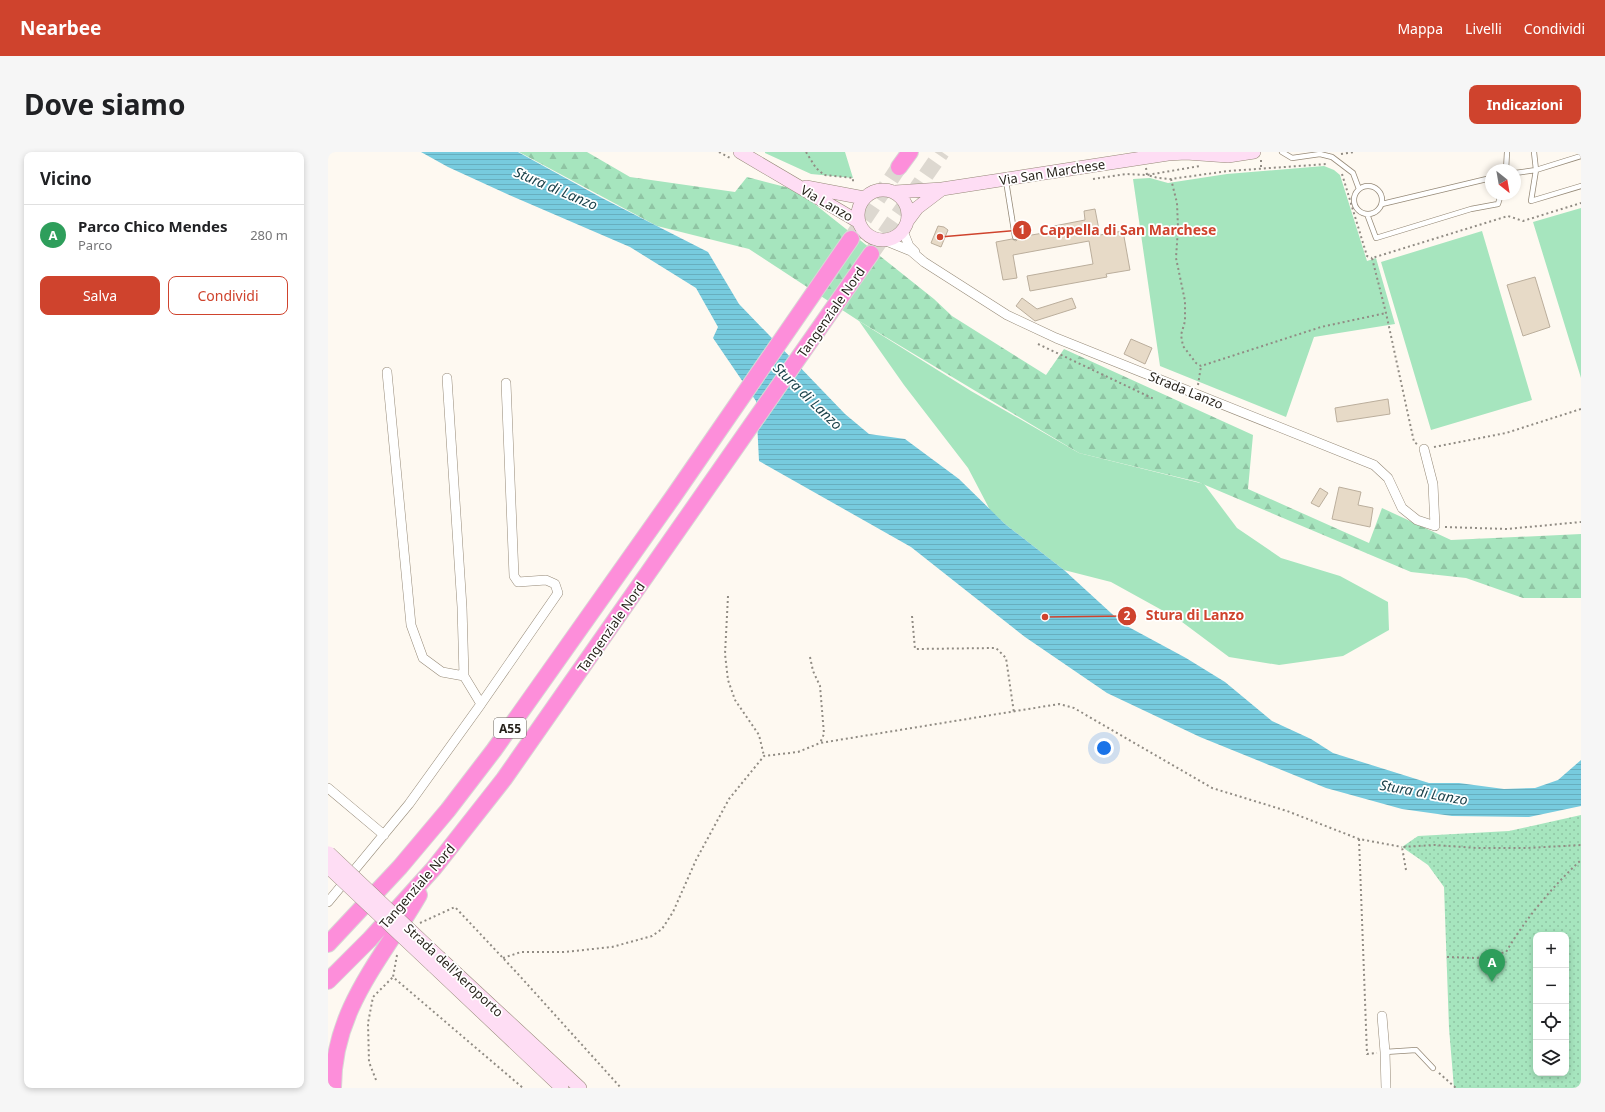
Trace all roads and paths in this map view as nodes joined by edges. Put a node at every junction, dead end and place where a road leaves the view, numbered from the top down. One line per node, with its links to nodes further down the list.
1 (732, 152): 10 (street)
2 (806, 152): 27 (path)
3 (910, 152): 15 (highway)
4 (1187, 152): 5 (street, Via San Marchese); 11 (street, Via San Marchese)
5 (1254, 152)
6 (1282, 152): 13 (lane)
7 (1355, 152): 13 (path)
8 (1507, 152): 14 (lane)
9 (1534, 152): 17 (lane)
10 (743, 154): 22 (street, Via Lanzo)
11 (1151, 155): 19 (street, Via San Marchese); 20 (path)
12 (1581, 156): 17 (lane)
13 (1338, 161): 16 (path); 25 (lane)
14 (1506, 164)
15 (899, 167)
16 (1336, 168): 20 (path); 37 (path)
17 (1536, 170): 18 (lane); 23 (lane)
18 (1521, 172)
19 (1006, 179): 24 (street, Via San Marchese); 34 (lane)
20 (1171, 179): 42 (path)
21 (1485, 179): 30 (lane)
22 (794, 184): 27 (street, Via Lanzo); 32 (street, Via Lanzo)
23 (1581, 186)
24 (942, 189): 26 (street, Via San Marchese); 33 (street, Via San Marchese)
25 (1359, 189): 30 (lane); 31 (lane)
26 (895, 192): 27 (street); 33 (street)
27 (859, 197): 32 (street)
28 (1499, 200): 31 (lane)
29 (1581, 203): 37 (path)
30 (1382, 204): 31 (lane)
31 (1367, 214)
32 (859, 222): 35 (street)
33 (905, 225): 35 (street); 39 (street, Strada Lanzo)
34 (1015, 237)
35 (884, 240): 39 (street, Strada Lanzo)
36 (847, 244): 71 (highway, Tangenziale Nord / A55)
37 (1372, 258): 40 (path)
38 (868, 259): 68 (highway, Tangenziale Nord / A55)
39 (924, 262): 46 (street, Strada Lanzo)
40 (1386, 313): 42 (path); 49 (path)
41 (1038, 344): 47 (path)
42 (1200, 366): 46 (path)
43 (387, 372): 55 (street)
44 (447, 378): 55 (street)
45 (506, 384): 56 (street)
46 (1197, 394): 51 (street, Strada Lanzo)
47 (1154, 399)
48 (1581, 409): 49 (path)
49 (1424, 449): 51 (street)
50 (1581, 522): 51 (path)
51 (1434, 526)
52 (728, 596): 59 (path)
53 (912, 616): 57 (path)
54 (810, 657): 58 (path)
55 (464, 676): 56 (street)
56 (481, 704): 61 (street)
57 (1014, 713): 58 (path); 62 (path)
58 (820, 743): 59 (path)
59 (764, 756): 72 (path)
60 (328, 788): 61 (street)
61 (384, 835): 70 (street)
62 (1359, 839): 64 (path); 78 (path)
63 (1581, 845): 64 (path)
64 (1402, 847): 69 (path)
65 (328, 853): 74 (street, Strada dell'Aeroporto, bridge)
66 (1581, 860): 73 (path)
67 (328, 867): 74 (street, Strada dell'Aeroporto, bridge)
68 (434, 868): 76 (highway, Tangenziale Nord / A55); 81 (highway)
69 (1406, 870)
70 (328, 902)
71 (328, 944)
72 (503, 958)
73 (1447, 958)
74 (436, 962): 82 (street, Strada dell'Aeroporto); 83 (street, Strada dell'Aeroporto)
75 (393, 977): 80 (path)
76 (328, 981)
77 (1382, 1016): 78 (street)
78 (1385, 1052): 79 (lane); 84 (street)
79 (1433, 1068): 85 (path)
80 (376, 1080)
81 (333, 1088)
82 (562, 1088)
83 (580, 1088)
84 (1386, 1088)
85 (1456, 1088)

